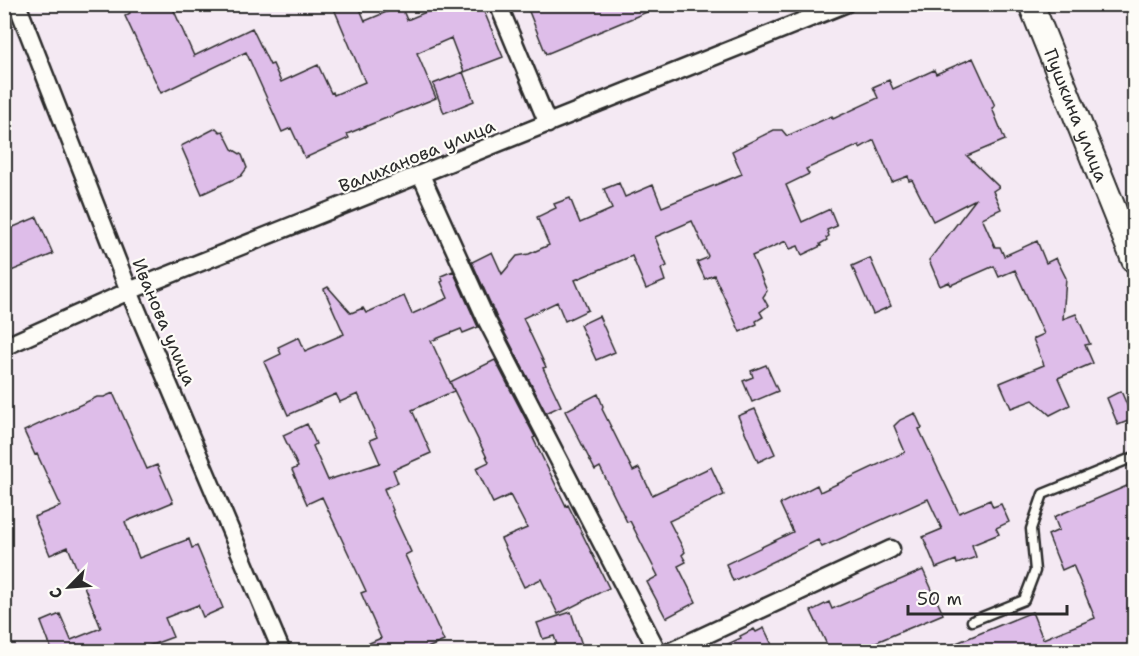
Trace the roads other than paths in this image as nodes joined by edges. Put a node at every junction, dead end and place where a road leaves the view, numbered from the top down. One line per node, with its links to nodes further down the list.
1 (17, 4): 8 (street, Иванова улица)
2 (498, 4): 5 (street)
3 (845, 4): 5 (street, Валиханова улица)
4 (1030, 4): 7 (street, Пушкина улица)
5 (549, 124): 6 (street, Валиханова улица)
6 (421, 175): 8 (street, Валиханова улица); 14 (street)
7 (1134, 260)
8 (129, 291): 9 (street, Валиханова улица); 13 (street, Иванова улица)
9 (4, 347)
10 (1134, 457): 12 (lane)
11 (891, 549): 15 (street)
12 (972, 621)
13 (282, 651)
14 (658, 651)
15 (669, 651)

